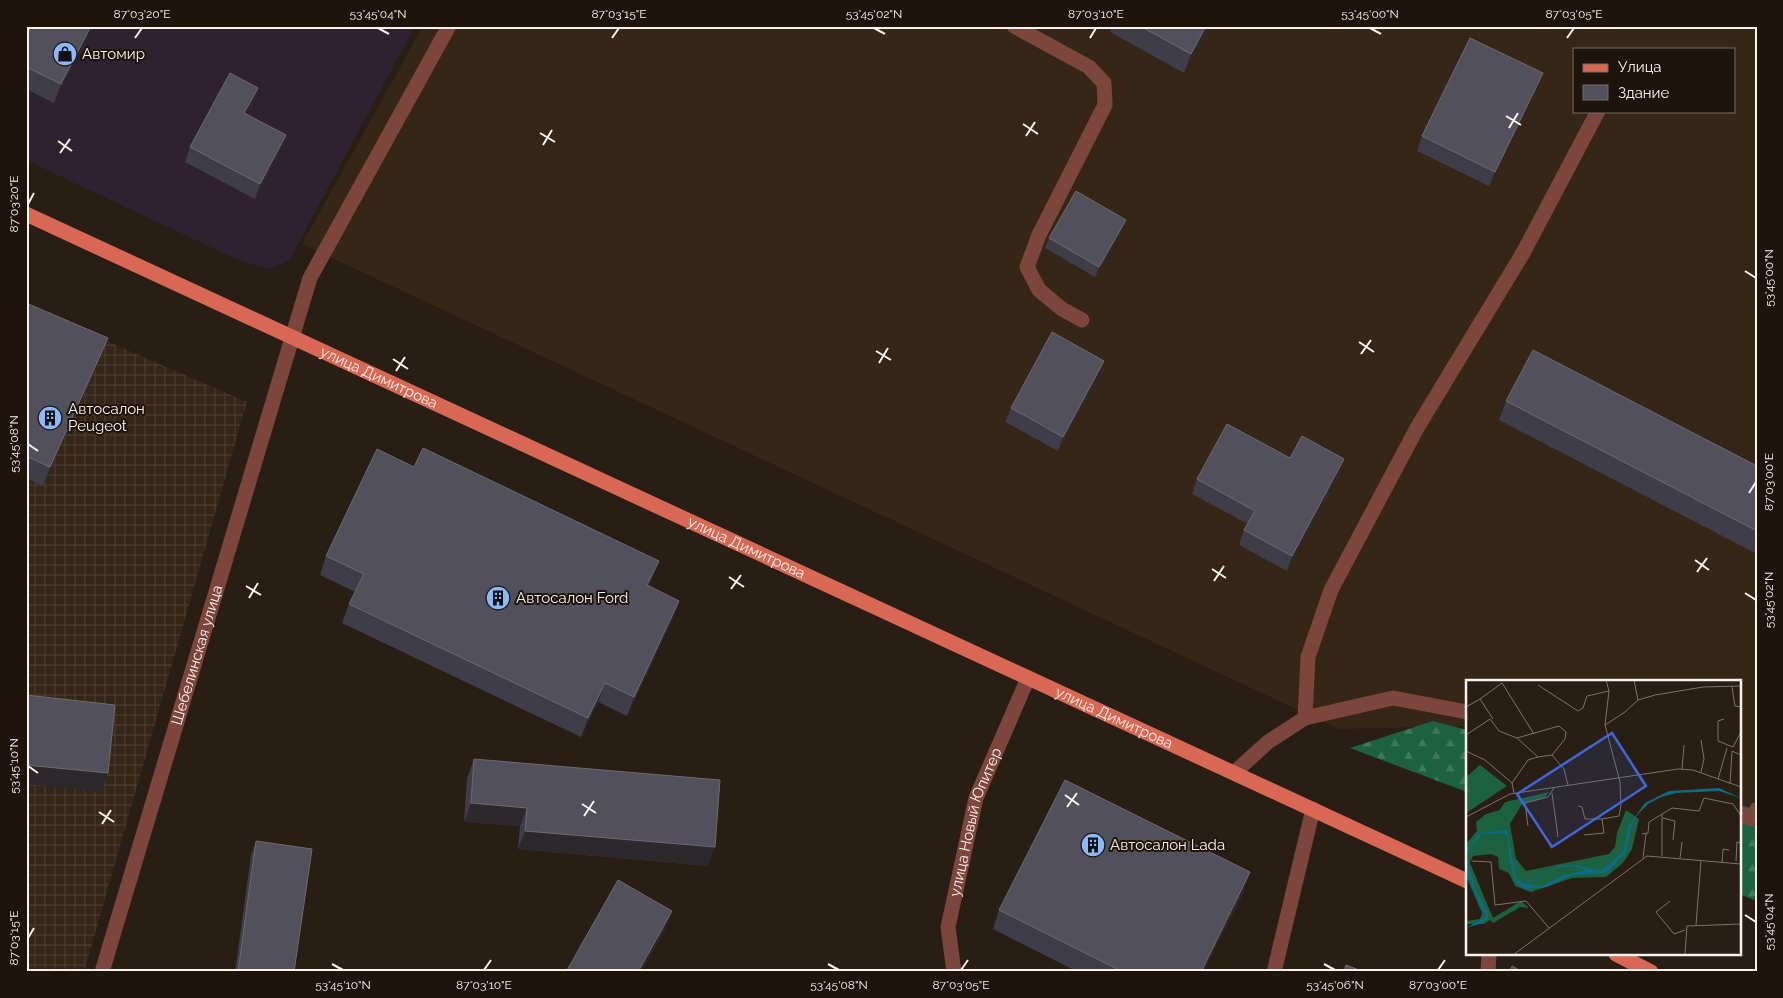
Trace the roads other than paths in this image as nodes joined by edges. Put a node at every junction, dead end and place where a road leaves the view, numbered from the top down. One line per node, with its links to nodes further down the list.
1 (449, 26): 6 (street, Шебелинская улица)
2 (1014, 26): 5 (street)
3 (1597, 112): 9 (street)
4 (26, 214): 6 (main road, улица Димитрова)
5 (1082, 320)
6 (294, 338): 7 (main road, улица Димитрова); 17 (street, Шебелинская улица)
7 (1028, 678): 10 (main road, улица Димитрова); 18 (street, улица Новый Юпитер)
8 (1466, 712): 9 (street)
9 (1305, 718): 10 (street)
10 (1234, 773): 11 (main road, улица Димитрова)
11 (1313, 809): 14 (main road, улица Димитрова); 19 (street)
12 (1757, 809): 13 (street)
13 (1740, 813)
14 (1466, 881)
15 (1489, 956): 20 (street)
16 (1620, 956): 21 (main road)
17 (102, 972)
18 (954, 972)
19 (1274, 972)
20 (1488, 972)
21 (1651, 972)

